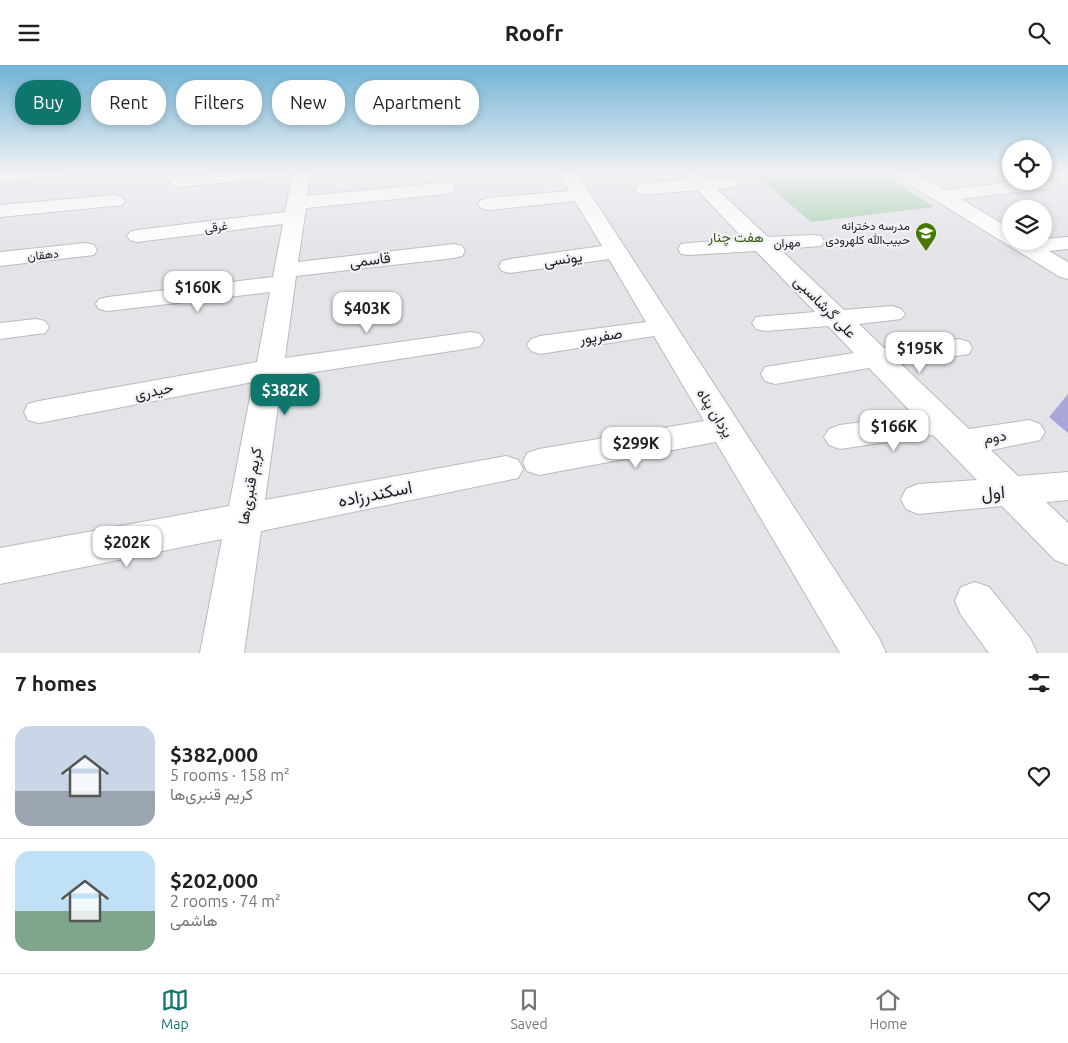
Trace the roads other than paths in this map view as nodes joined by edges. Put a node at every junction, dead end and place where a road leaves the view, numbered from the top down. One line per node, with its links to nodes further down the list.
1 (298, 199): 9 (street, کریم قنبری‌ها)
2 (368, 199): 9 (street, غرقی)
3 (504, 199): 8 (street)
4 (584, 199): 21 (street, یزدان پناه)
5 (717, 199): 16 (street, علی گرشاسبی)
6 (948, 199): 11 (street)
7 (116, 201): 10 (street)
8 (488, 203)
9 (296, 210): 12 (street, غرقی); 25 (street, کریم قنبری‌ها)
10 (0, 211)
11 (1002, 232)
12 (137, 236)
13 (813, 241): 16 (street, مهران)
14 (1052, 243): 15 (street)
15 (1068, 243)
16 (762, 244): 17 (street, مهران); 28 (street, علی گرشاسبی)
17 (689, 249)
18 (86, 250): 22 (street, دهقان)
19 (1031, 250): 24 (street)
20 (454, 251): 25 (street, قاسمی)
21 (616, 251): 23 (street, یونسی); 31 (street, یزدان پناه)
22 (0, 259)
23 (510, 266)
24 (1068, 272)
25 (285, 277): 26 (street, قاسمی); 37 (street, کریم قنبری‌ها)
26 (108, 304)
27 (892, 314): 28 (street)
28 (836, 317): 29 (street); 36 (street, علی گرشاسبی)
29 (765, 323)
30 (36, 327): 32 (street)
31 (663, 327): 34 (street, صفرپور); 40 (street, یزدان پناه)
32 (0, 331)
33 (471, 340): 37 (street, حیدری)
34 (540, 345)
35 (959, 348): 36 (street)
36 (877, 358): 38 (street); 42 (street, علی گرشاسبی)
37 (270, 369): 39 (street, حیدری); 47 (street, کریم قنبری‌ها)
38 (775, 374)
39 (39, 412)
40 (726, 429): 47 (street, اسکندرزاده); 52 (street, یزدان پناه)
41 (1029, 431): 42 (street, دوم)
42 (951, 432): 43 (street, دوم); 45 (street, علی گرشاسبی)
43 (840, 437)
44 (1068, 486): 45 (street, اول)
45 (1011, 491): 46 (street, اول); 48 (street, علی گرشاسبی)
46 (918, 499)
47 (244, 519): 49 (street, اسکندرزاده); 51 (street, کریم قنبری‌ها)
48 (1068, 548)
49 (0, 566)
50 (975, 601): 53 (street)
51 (222, 653)
52 (864, 653)
53 (1015, 653)

